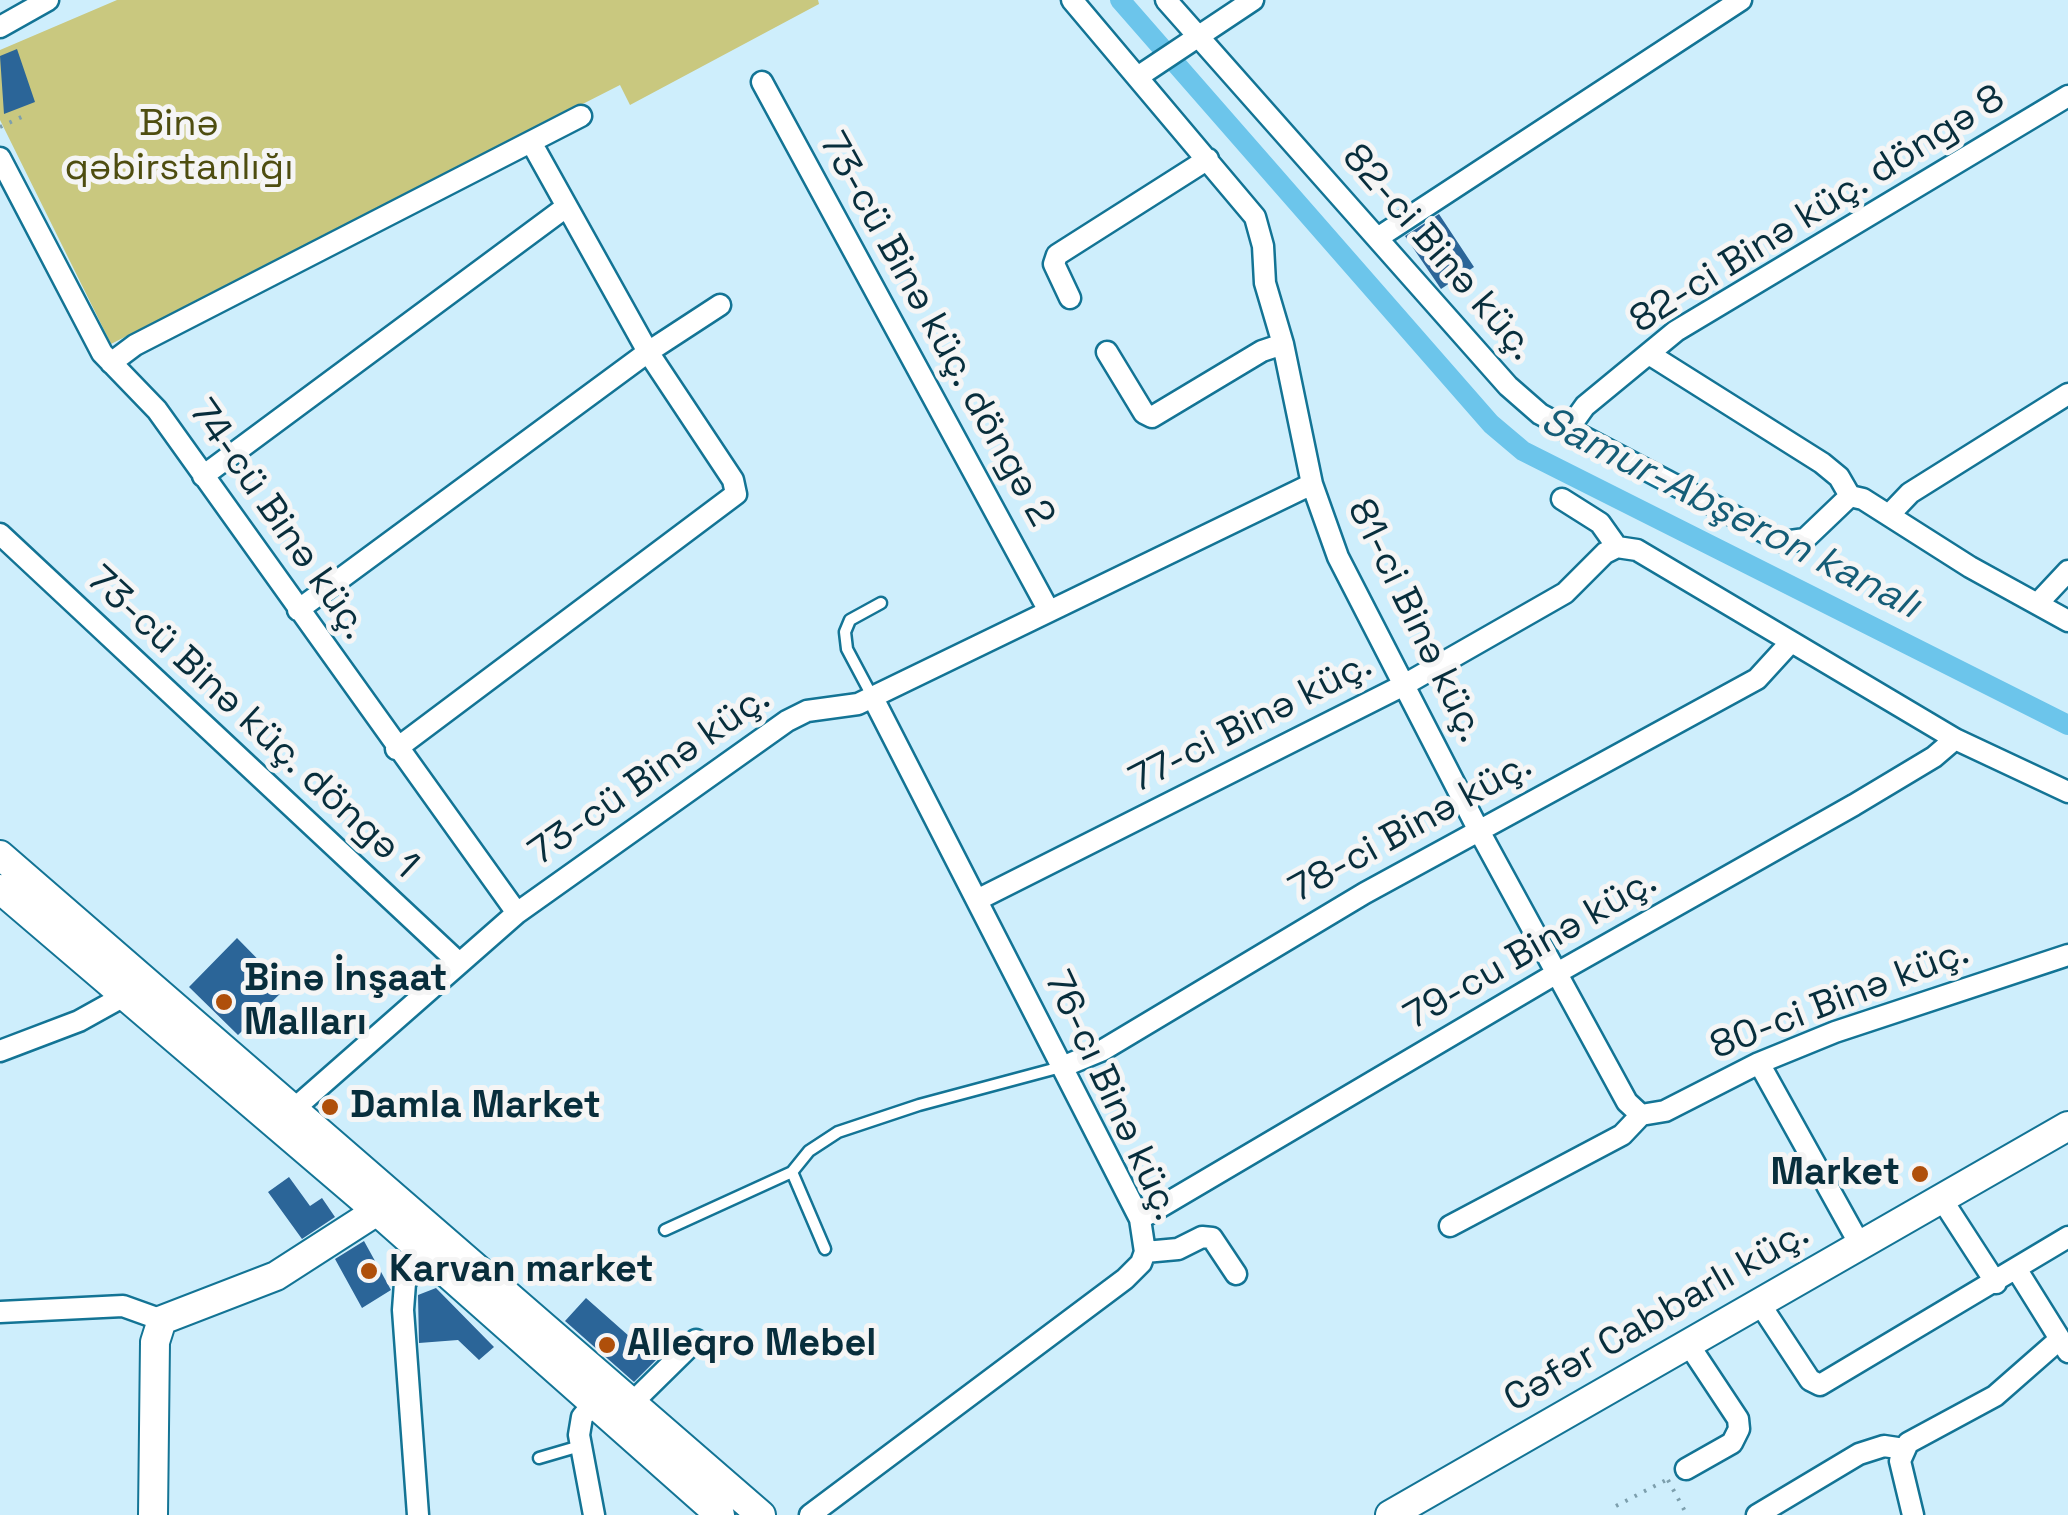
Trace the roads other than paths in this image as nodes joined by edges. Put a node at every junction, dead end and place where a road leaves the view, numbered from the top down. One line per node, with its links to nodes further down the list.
1 (48, 0): 6 (street)
2 (1072, 0): 8 (street, 81-ci Binə küç.)
3 (1166, 0): 7 (street, 82-ci Binə küç.)
4 (1253, 0): 7 (street)
5 (1741, 0): 16 (street)
6 (0, 27)
7 (1197, 34): 8 (street); 16 (street, 82-ci Binə küç.)
8 (1139, 76): 14 (street, 81-ci Binə küç.)
9 (762, 82): 37 (street, 73-cü Binə küç. döngə 2)
10 (2068, 96): 22 (street, 82-ci Binə küç. döngə 8)
11 (581, 116): 12 (street)
12 (531, 142): 15 (street); 23 (street)
13 (0, 158): 23 (street, 74-cü Binə küç.)
14 (1208, 159): 17 (street); 19 (street, 81-ci Binə küç.)
15 (566, 207): 20 (street); 26 (street)
16 (1379, 238): 25 (street, 82-ci Binə küç.)
17 (1070, 298)
18 (720, 305): 20 (street)
19 (1284, 344): 21 (street); 27 (street, 81-ci Binə küç.)
20 (648, 352): 36 (street); 43 (street)
21 (1107, 352)
22 (1650, 354): 25 (street, 82-ci Binə küç. döngə 8); 28 (street)
23 (111, 363): 26 (street, 74-cü Binə küç.)
24 (2068, 394): 30 (street)
25 (1567, 431): 28 (street, 82-ci Binə küç.)
26 (203, 476): 36 (street, 74-cü Binə küç.)
27 (1312, 484): 37 (street, 73-cü Binə küç.); 40 (street, 81-ci Binə küç.)
28 (1850, 496): 30 (street)
29 (1562, 499): 32 (street)
30 (1889, 515): 34 (street)
31 (0, 534): 51 (street, 73-cü Binə küç. döngə 1)
32 (1617, 548): 39 (street); 40 (street, 77-ci Binə küç.)
33 (2068, 572): 34 (street)
34 (2038, 602): 38 (street)
35 (882, 603): 41 (lane)
36 (298, 610): 43 (street, 74-cü Binə küç.)
37 (1049, 611): 41 (street, 73-cü Binə küç.)
38 (2068, 621)
39 (1790, 644): 42 (street); 45 (street, 78-ci Binə küç.)
40 (1404, 685): 45 (street, 81-ci Binə küç.); 48 (street, 77-ci Binə küç.)
41 (872, 696): 48 (street, 76-cı Binə küç.); 49 (street, 73-cü Binə küç.)
42 (1954, 739): 44 (street); 52 (street, 79-cu Binə küç.)
43 (396, 749): 49 (street, 74-cü Binə küç.)
44 (2068, 792)
45 (1478, 829): 52 (street, 81-ci Binə küç.); 56 (street, 78-ci Binə küç.)
46 (0, 855): 57 (main road)
47 (0, 888): 53 (main road)
48 (977, 900): 56 (street, 76-cı Binə küç.)
49 (517, 913): 51 (street, 73-cü Binə küç.)
50 (2068, 955): 55 (street, 80-ci Binə küç.)
51 (458, 962): 57 (street, 73-cü Binə küç.)
52 (1557, 973): 58 (street, 81-ci Binə küç.); 63 (street, 79-cu Binə küç.)
53 (124, 996): 54 (street); 62 (main road)
54 (0, 1051)
55 (1759, 1063): 58 (street, 80-ci Binə küç.); 67 (street)
56 (1062, 1067): 60 (lane); 63 (street, 76-cı Binə küç.)
57 (295, 1108): 77 (main road)
58 (1641, 1115): 64 (street, 80-ci Binə küç.)
59 (2068, 1126): 61 (main road, Cəfər Cabbarlı küç.)
60 (792, 1172): 65 (lane); 68 (lane)
61 (1941, 1198): 67 (main road, Cəfər Cabbarlı küç.); 73 (street)
62 (377, 1211): 70 (main road); 76 (main road)
63 (1140, 1220): 69 (street, 76-cı Binə küç.)
64 (1450, 1226)
65 (665, 1230)
66 (2068, 1238): 71 (street)
67 (1859, 1244): 74 (main road, Cəfər Cabbarlı küç.)
68 (825, 1249)
69 (1145, 1252): 72 (street); 93 (street, 76-cı Binə küç.)
70 (424, 1253): 77 (main road); 89 (street)
71 (2017, 1270): 73 (street); 80 (street)
72 (1236, 1274)
73 (1996, 1283): 74 (street)
74 (1758, 1301): 79 (main road, Cəfər Cabbarlı küç.)
75 (0, 1312): 76 (street)
76 (162, 1320): 88 (main road)
77 (534, 1334): 81 (main road); 82 (main road)
78 (696, 1340): 81 (street)
79 (1687, 1342): 86 (street); 87 (main road, Cəfər Cabbarlı küç.)
80 (2064, 1346): 84 (street)
81 (632, 1403): 92 (main road)
82 (593, 1404): 83 (street); 91 (main road)
83 (580, 1446): 85 (lane); 90 (street)
84 (1904, 1449): 94 (street); 95 (street)
85 (538, 1458)
86 (1676, 1474)
87 (1403, 1512)
88 (153, 1515)
89 (418, 1515)
90 (594, 1515)
91 (720, 1515)
92 (761, 1515)
93 (810, 1515)
94 (1757, 1515)
95 (1913, 1515)

